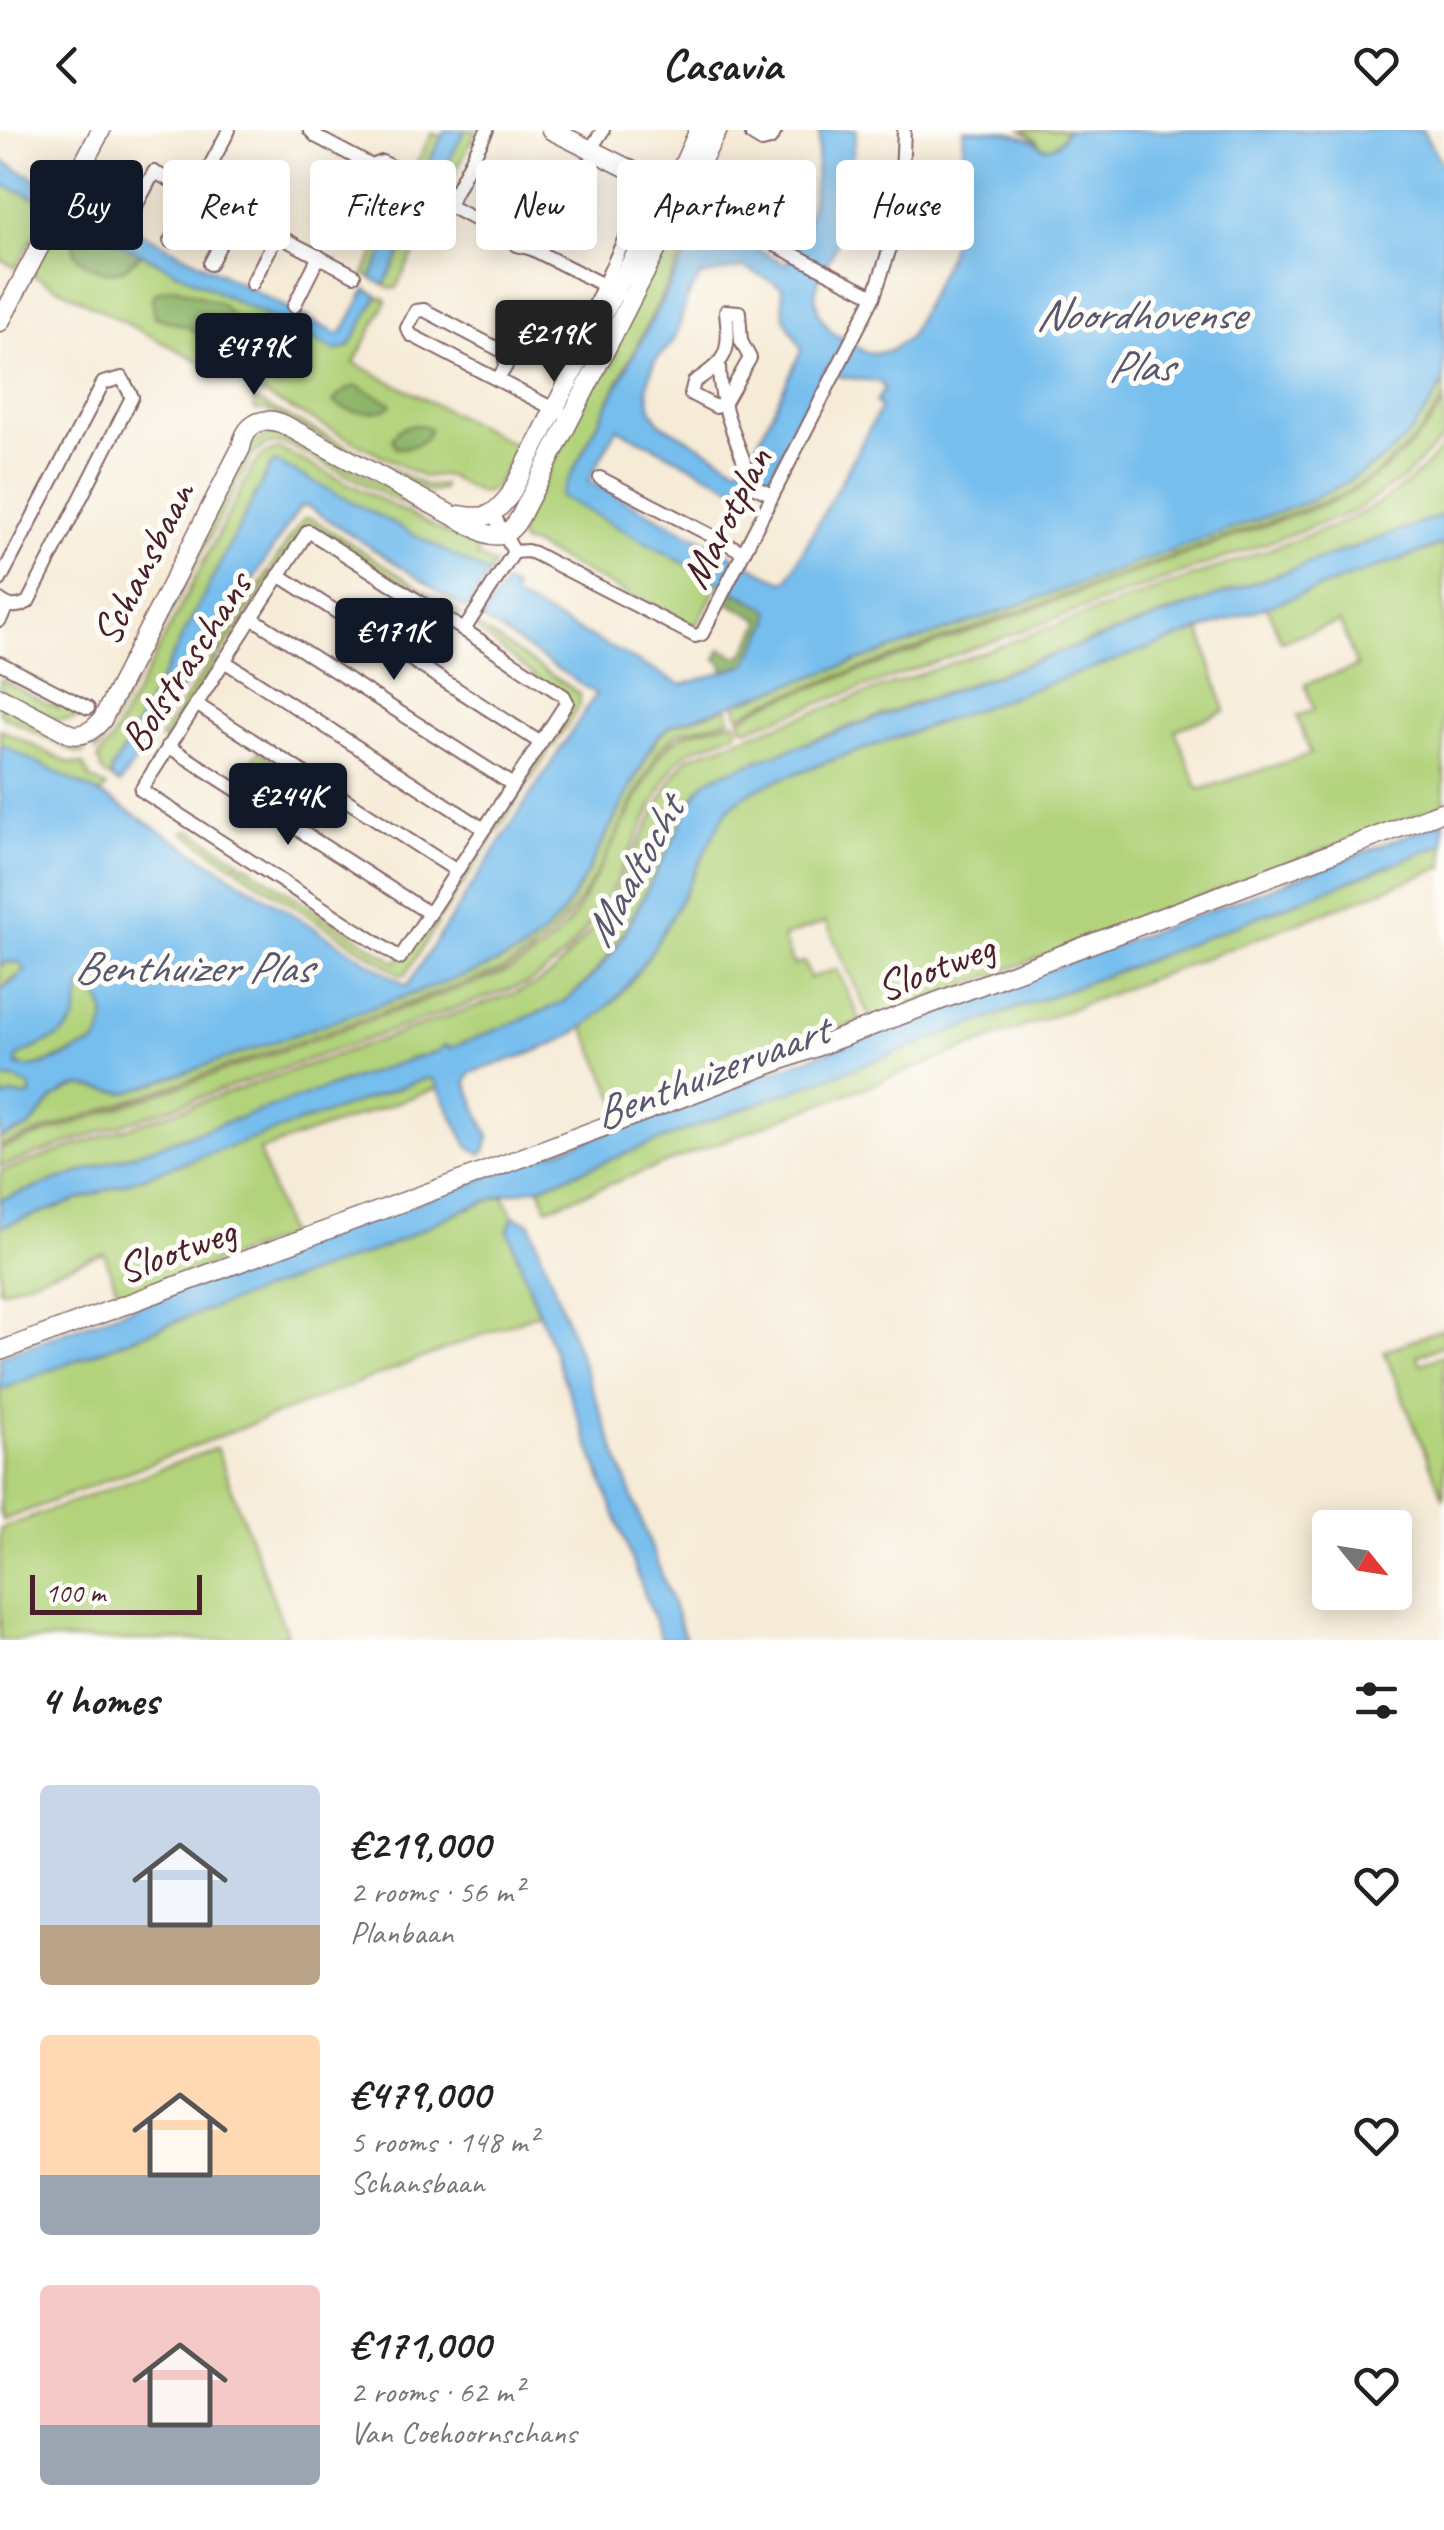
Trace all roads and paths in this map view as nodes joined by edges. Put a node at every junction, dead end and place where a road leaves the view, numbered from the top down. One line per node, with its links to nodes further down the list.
1 (101, 130): 33 (street)
2 (229, 130): 13 (street)
3 (310, 130): 14 (street)
4 (487, 130): 30 (street)
5 (551, 130): 12 (street)
6 (603, 130): 12 (street)
7 (699, 130): 15 (street)
8 (718, 130): 16 (street)
9 (751, 130): 10 (street)
10 (776, 130)
11 (904, 130): 31 (street, Marotplan)
12 (590, 150): 17 (street)
13 (213, 160)
14 (360, 160)
15 (690, 160)
16 (697, 160)
17 (617, 164)
18 (163, 176): 19 (street)
19 (143, 193)
20 (290, 241): 26 (street)
21 (217, 250): 27 (street)
22 (270, 250): 29 (street)
23 (623, 250): 30 (street)
24 (643, 250): 30 (street)
25 (784, 250): 31 (street)
26 (319, 256): 28 (street); 32 (street)
27 (210, 264)
28 (354, 274)
29 (252, 284)
30 (617, 292): 34 (street); 38 (street)
31 (874, 296): 40 (street, Marotplan)
32 (294, 306)
33 (0, 322)
34 (587, 322)
35 (719, 366): 37 (street); 37 (street); 37 (street)
36 (498, 379): 36 (street); 38 (street)
37 (724, 404): 40 (street)
38 (563, 413): 42 (street); 43 (street)
39 (600, 478): 44 (street)
40 (767, 493): 44 (street, Marotplan)
41 (450, 513): 42 (street); 43 (street, Schansbaan); 55 (street, Schansbaan)
42 (493, 514): 43 (street)
43 (509, 543): 44 (street, Marotplan); 50 (street)
44 (742, 553)
45 (279, 575): 48 (street, Bolstraschans); 50 (street, Bolstraschans); 56 (street)
46 (0, 580): 47 (street)
47 (4, 603): 49 (street)
48 (252, 618): 51 (street, Bolstraschans); 58 (street)
49 (0, 620)
50 (464, 630): 56 (street)
51 (224, 661): 54 (street, Bolstraschans); 60 (street)
52 (0, 664): 55 (street)
53 (0, 697): 55 (street, Schansbaan)
54 (196, 704): 57 (street, Bolstraschans); 61 (street)
55 (96, 710)
56 (540, 743): 58 (street)
57 (168, 746): 62 (street); 62 (street, Bolstraschans)
58 (513, 785): 60 (street)
59 (1444, 812): 63 (street, Slootweg)
60 (484, 829): 61 (street)
61 (457, 871): 62 (street)
62 (430, 914)
63 (0, 1352)

